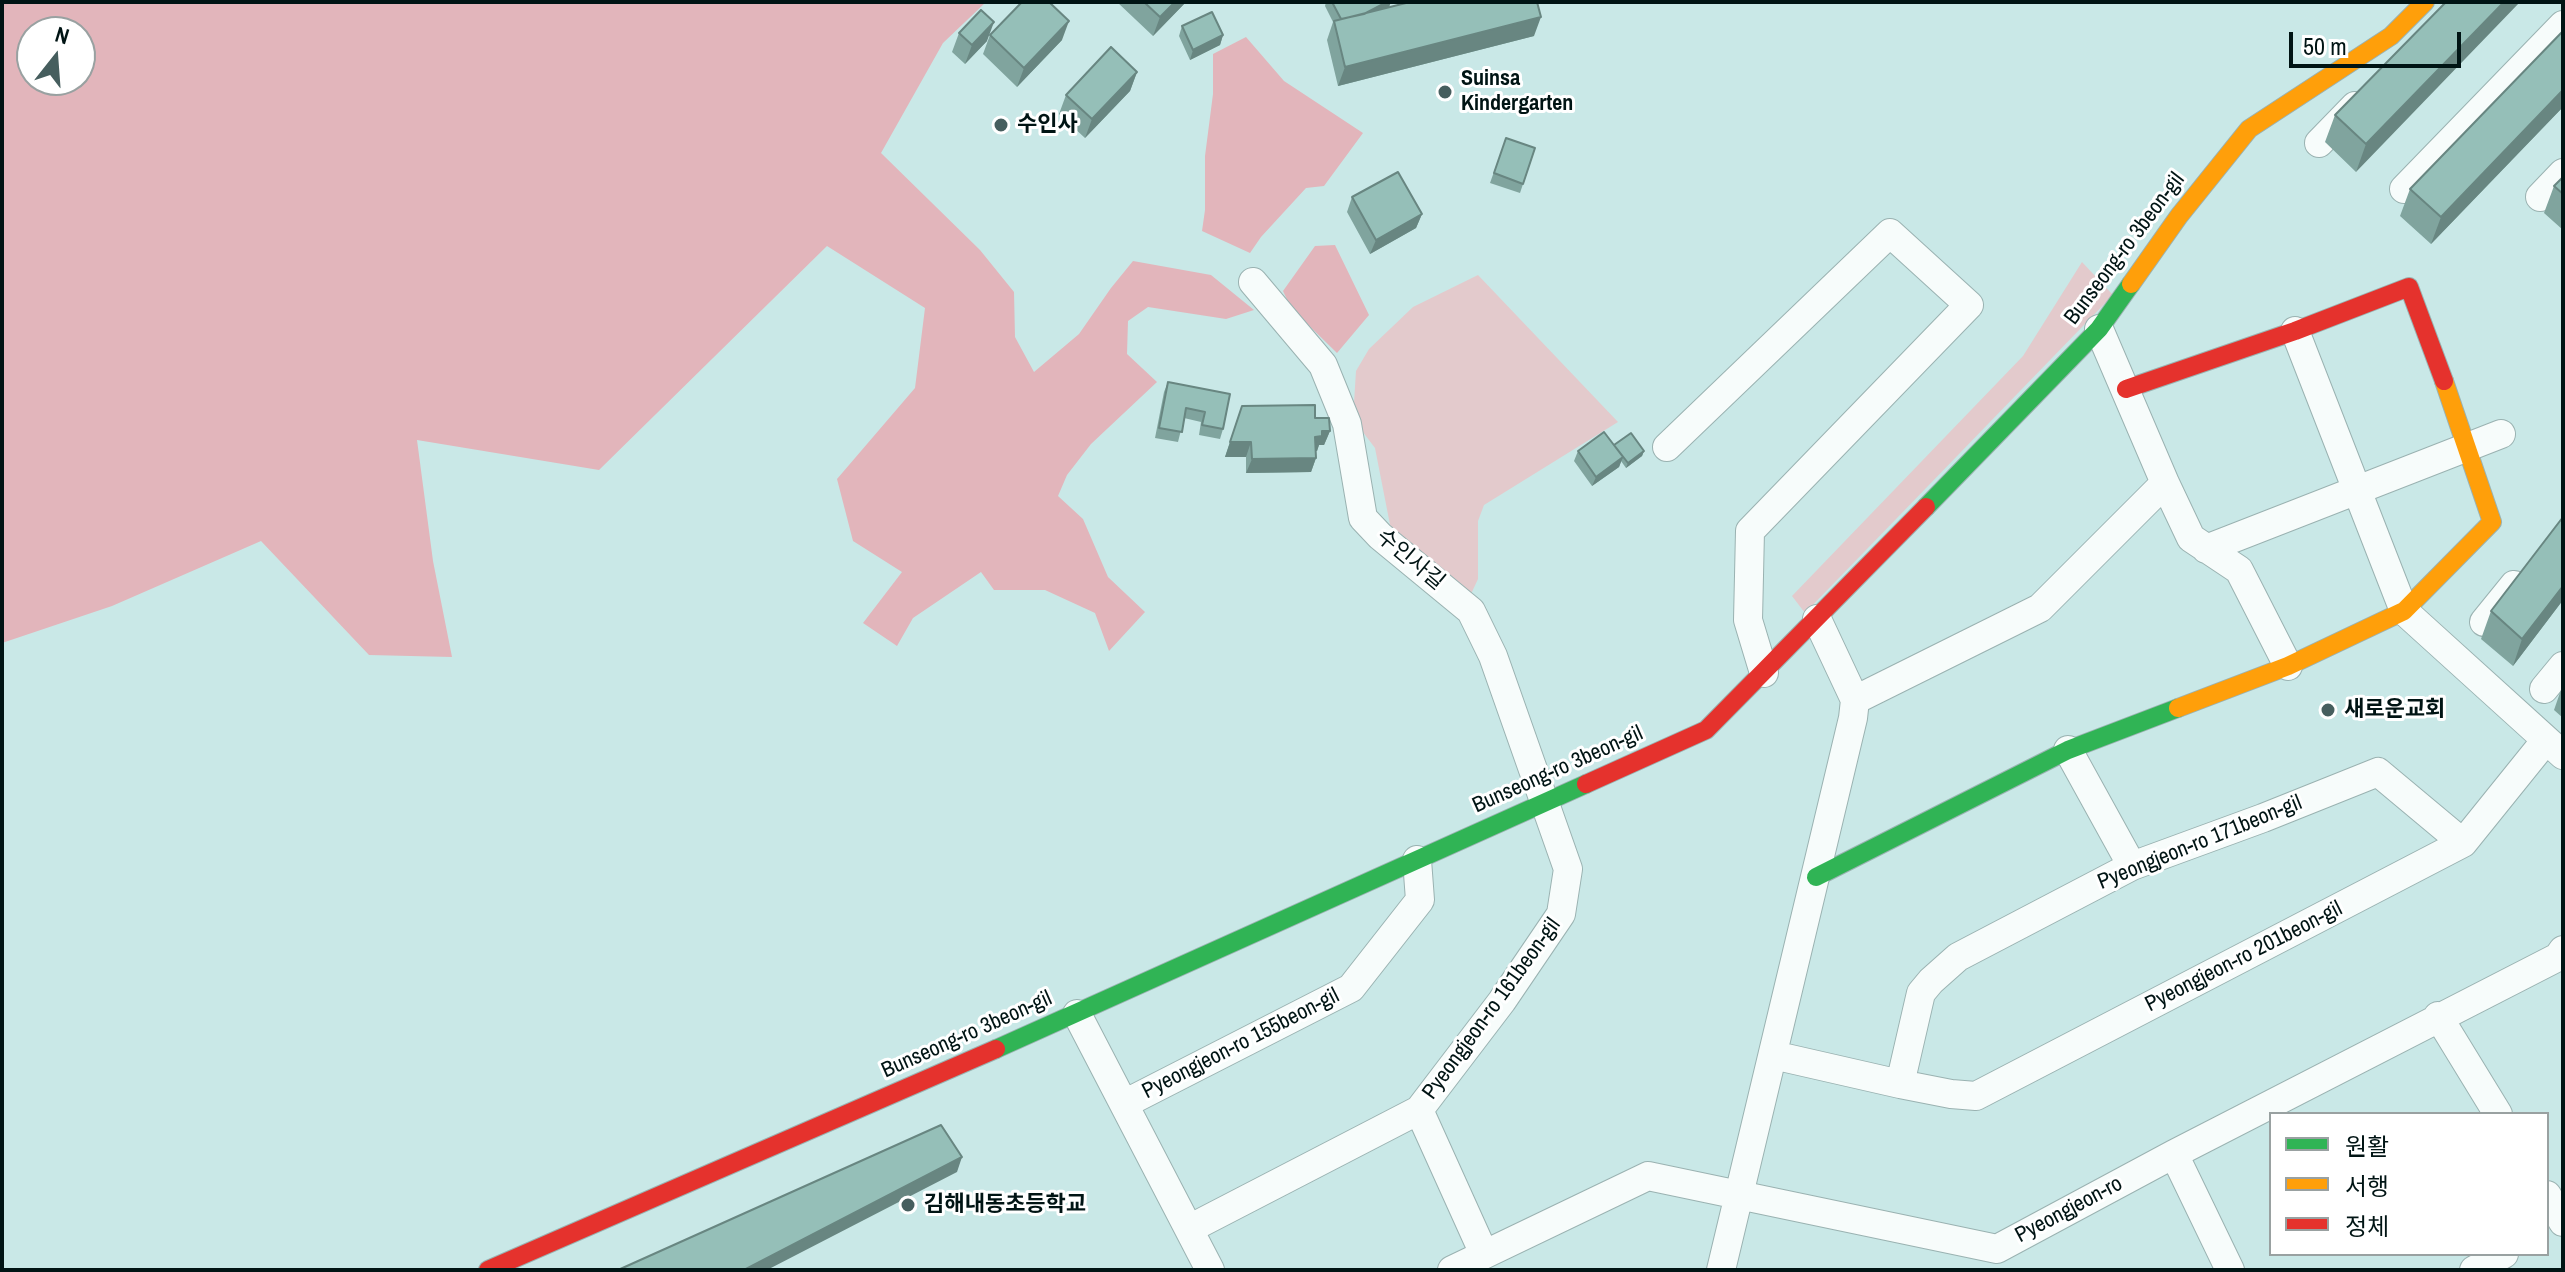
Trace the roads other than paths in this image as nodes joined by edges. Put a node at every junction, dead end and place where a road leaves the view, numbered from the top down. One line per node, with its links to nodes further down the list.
1 (2437, 7): 3 (street); 10 (street, Bunseong-ro 3beon-gil)
2 (2563, 25): 7 (street)
3 (2394, 67)
4 (2373, 89): 5 (street)
5 (2319, 143)
6 (2563, 173): 8 (street)
7 (2404, 189)
8 (2540, 197)
9 (1253, 282): 30 (street, 수인사길)
10 (2099, 329): 12 (street); 21 (street, Bunseong-ro 3beon-gil)
11 (2295, 331): 12 (street); 15 (street); 17 (street)
12 (2126, 389): 16 (street)
13 (2501, 434): 15 (street)
14 (1667, 447): 25 (street)
15 (2468, 448): 17 (street); 20 (street)
16 (2165, 483): 18 (street); 27 (street)
17 (2357, 488): 18 (street); 20 (street)
18 (2206, 549): 23 (street)
19 (2533, 561): 22 (street)
20 (2404, 611): 23 (street); 28 (street, Pyeongjeon-ro 201beon-gil)
21 (1817, 619): 25 (street, Bunseong-ro 3beon-gil); 27 (street)
22 (2484, 622)
23 (2288, 666): 29 (street)
24 (2563, 666): 26 (street)
25 (1764, 673): 30 (street, Bunseong-ro 3beon-gil)
26 (2544, 689)
27 (1855, 700): 34 (street)
28 (2555, 748): 31 (street, Pyeongjeon-ro 201beon-gil)
29 (2068, 750): 33 (street); 34 (street)
30 (1544, 801): 32 (street, Bunseong-ro 3beon-gil); 41 (street, Pyeongjeon-ro 161beon-gil)
31 (2463, 843): 33 (street, Pyeongjeon-ro 171beon-gil); 39 (street, Pyeongjeon-ro 201beon-gil)
32 (1417, 860): 36 (street, Bunseong-ro 3beon-gil); 40 (street, Pyeongjeon-ro 155beon-gil)
33 (2132, 866): 39 (street, Pyeongjeon-ro 171beon-gil)
34 (1816, 877): 38 (street)
35 (2561, 956): 37 (street, Pyeongjeon-ro)
36 (1077, 1014): 40 (street, Pyeongjeon-ro 155beon-gil); 51 (street, Bunseong-ro 3beon-gil)
37 (2438, 1016): 42 (street); 43 (street, Pyeongjeon-ro)
38 (1773, 1055): 39 (street); 44 (street)
39 (1900, 1084)
40 (1124, 1104): 47 (street, Pyeongjeon-ro 155beon-gil)
41 (1419, 1110): 47 (street); 48 (street, Pyeongjeon-ro 161beon-gil)
42 (2497, 1112)
43 (2174, 1154): 50 (street, Pyeongjeon-ro); 55 (street)
44 (1739, 1194): 48 (street, Pyeongjeon-ro); 50 (street, Pyeongjeon-ro); 54 (street)
45 (2549, 1198): 46 (street)
46 (2563, 1222)
47 (1189, 1229): 52 (street, Pyeongjeon-ro 155beon-gil)
48 (1484, 1254): 53 (street, Pyeongjeon-ro)
49 (2500, 1256): 56 (street)
50 (2002, 1259)
51 (488, 1270)
52 (1210, 1270)
53 (1452, 1270)
54 (1721, 1270)
55 (2230, 1270)
56 (2474, 1270)

